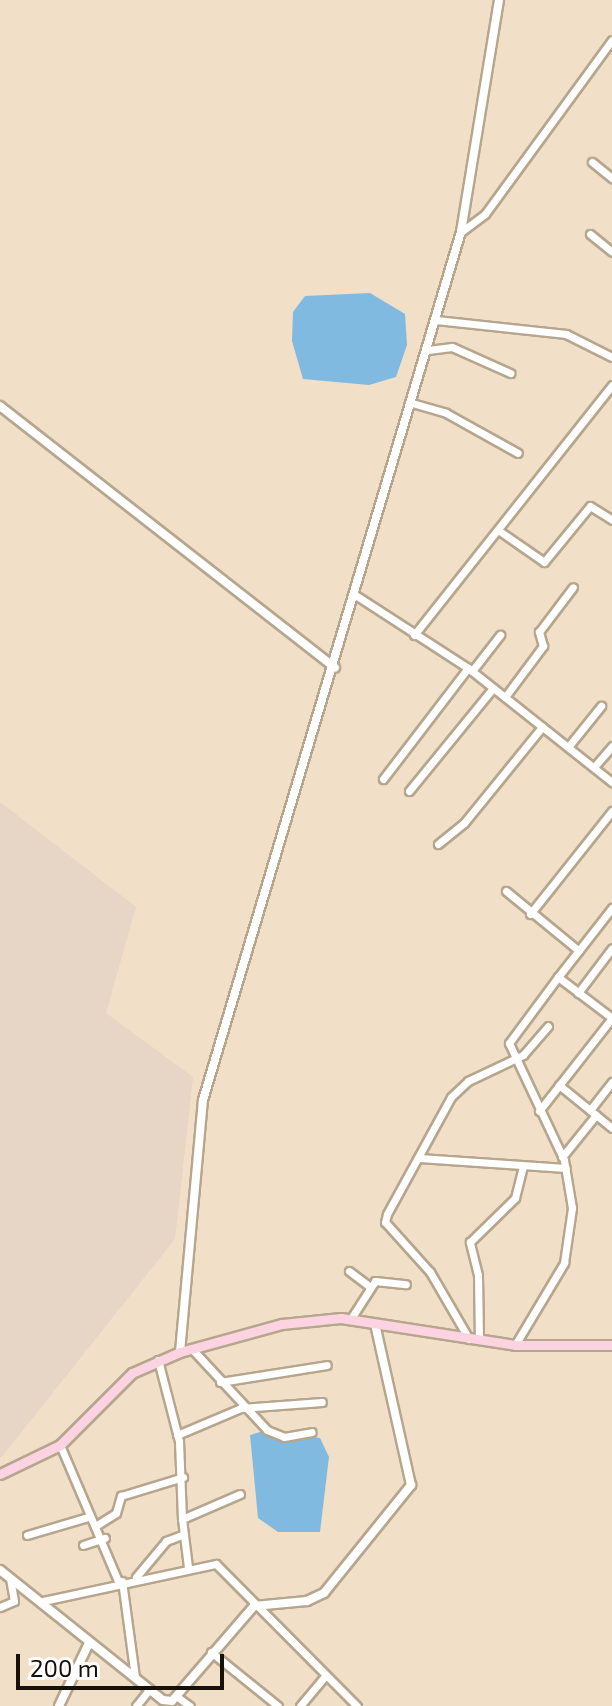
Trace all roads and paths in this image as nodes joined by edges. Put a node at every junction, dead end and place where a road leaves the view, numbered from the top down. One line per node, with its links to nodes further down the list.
1 (499, 0): 5 (street)
2 (612, 40): 5 (street)
3 (592, 162): 4 (street)
4 (612, 178)
5 (461, 232): 8 (street)
6 (590, 234): 7 (street)
7 (612, 252)
8 (436, 320): 9 (street); 10 (street)
9 (428, 350): 11 (street); 13 (street)
10 (612, 357)
11 (510, 373)
12 (612, 385): 17 (street)
13 (412, 403): 15 (street); 19 (street)
14 (0, 406): 22 (street)
15 (518, 453)
16 (612, 520): 17 (street)
17 (498, 530): 20 (street)
18 (573, 587): 25 (street)
19 (357, 596): 20 (street); 22 (street)
20 (414, 635): 23 (street)
21 (500, 635): 23 (street)
22 (335, 668): 64 (street)
23 (470, 670): 24 (street); 31 (street)
24 (493, 688): 25 (street); 33 (street)
25 (505, 697): 27 (street)
26 (601, 706): 29 (street)
27 (542, 727): 29 (street); 35 (street)
28 (612, 746): 30 (street)
29 (568, 747): 30 (street)
30 (594, 767): 32 (street)
31 (383, 779)
32 (612, 782)
33 (409, 791)
34 (612, 811): 38 (street)
35 (438, 844)
36 (506, 891): 38 (street)
37 (612, 908): 39 (street)
38 (530, 914): 39 (street)
39 (579, 951): 41 (street)
40 (611, 951): 42 (street)
41 (558, 977): 42 (street); 45 (street)
42 (578, 993): 43 (street)
43 (612, 1018): 47 (street)
44 (548, 1026): 45 (street)
45 (514, 1059): 48 (street); 52 (street)
46 (612, 1082): 49 (street)
47 (559, 1085): 48 (street); 49 (street)
48 (539, 1111): 51 (street)
49 (593, 1113): 50 (street); 51 (street)
50 (611, 1125)
51 (562, 1157): 54 (street)
52 (419, 1158): 53 (street); 60 (street)
53 (523, 1166): 54 (street); 60 (street)
54 (566, 1168): 61 (street)
55 (349, 1271): 57 (street)
56 (406, 1284): 57 (street)
57 (370, 1287): 58 (street)
58 (350, 1320): 59 (main road); 63 (main road)
59 (375, 1324): 60 (main road); 89 (street)
60 (474, 1340): 61 (main road)
61 (515, 1345): 62 (main road)
62 (612, 1345)
63 (192, 1349): 64 (main road); 67 (street)
64 (180, 1352): 65 (main road)
65 (158, 1360): 71 (street); 72 (main road)
66 (327, 1365): 67 (street)
67 (220, 1382): 69 (street)
68 (322, 1402): 69 (street)
69 (241, 1408): 70 (street); 71 (street)
70 (312, 1432)
71 (177, 1435): 74 (street)
72 (60, 1445): 73 (main road); 76 (street)
73 (0, 1474)
74 (183, 1477): 77 (street); 78 (street)
75 (240, 1494): 77 (street)
76 (88, 1517): 78 (street); 80 (street)
77 (182, 1519): 79 (street)
78 (97, 1525): 81 (street)
79 (184, 1534): 83 (street); 86 (street)
80 (27, 1535)
81 (105, 1538): 82 (street); 87 (street)
82 (83, 1545)
83 (188, 1567): 86 (street); 89 (street)
84 (0, 1570): 85 (street)
85 (10, 1578): 88 (street); 90 (street)
86 (135, 1578): 87 (street)
87 (120, 1581): 88 (street); 94 (street)
88 (43, 1601): 91 (street)
89 (254, 1606): 92 (street); 93 (street)
90 (0, 1607)
91 (89, 1643): 94 (street); 97 (street)
92 (211, 1652): 96 (street); 100 (street)
93 (325, 1676): 101 (street); 102 (street)
94 (135, 1677): 95 (street)
95 (150, 1689): 96 (street); 98 (street)
96 (176, 1696): 99 (street)
97 (59, 1706)
98 (136, 1706)
99 (190, 1706)
100 (278, 1706)
101 (300, 1706)
102 (357, 1706)

